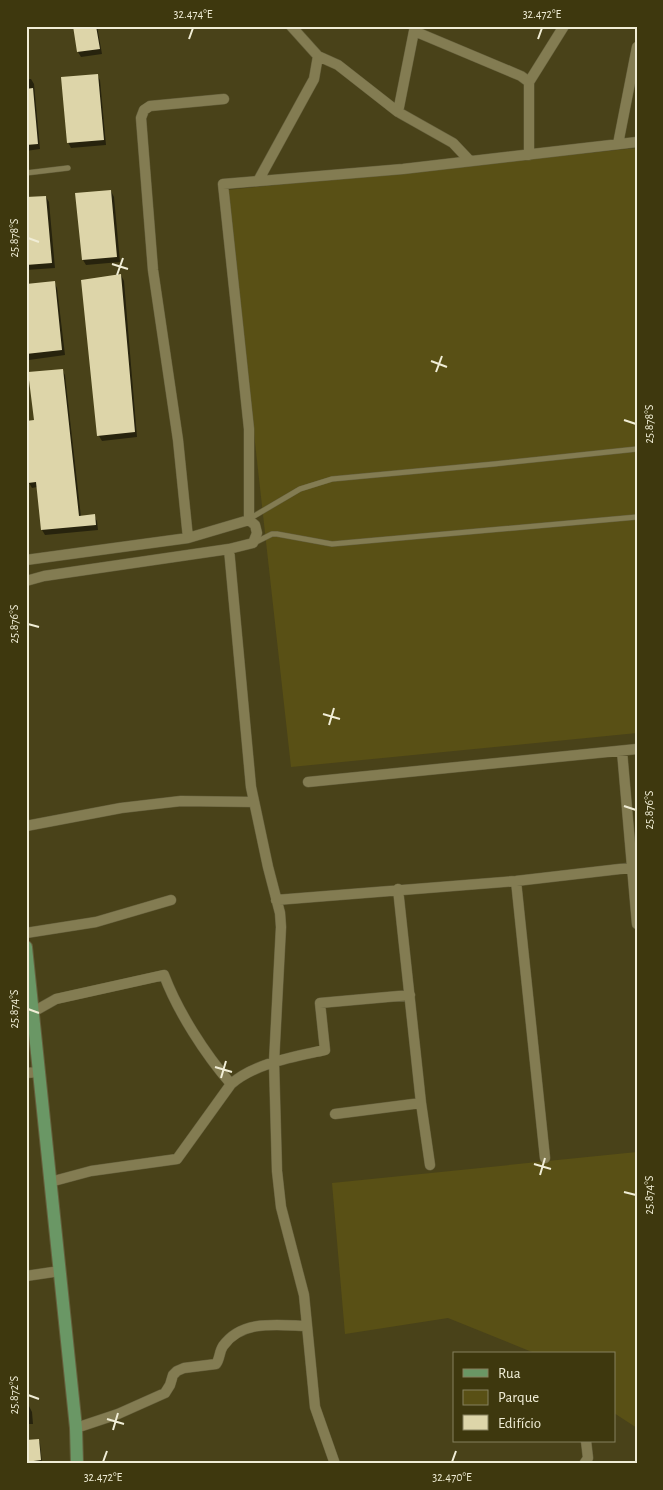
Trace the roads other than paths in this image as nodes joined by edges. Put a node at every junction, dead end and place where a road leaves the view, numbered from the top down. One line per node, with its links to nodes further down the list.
1 (291, 26): 5 (street)
2 (564, 26): 6 (street)
3 (414, 29): 6 (street); 8 (street)
4 (637, 47): 10 (street)
5 (318, 56): 8 (street); 15 (street)
6 (529, 82): 11 (street)
7 (224, 99): 19 (street)
8 (398, 112): 12 (street)
9 (637, 142): 10 (street)
10 (618, 144): 11 (street)
11 (529, 155): 12 (street)
12 (470, 162): 15 (street)
13 (68, 168): 14 (lane)
14 (26, 173)
15 (258, 181): 18 (street)
16 (637, 449): 18 (lane)
17 (637, 516): 20 (lane)
18 (249, 520): 19 (street); 20 (street)
19 (188, 538): 22 (street)
20 (253, 543): 21 (street)
21 (228, 549): 24 (street); 29 (street)
22 (39, 558): 23 (street); 24 (street)
23 (26, 560)
24 (44, 576): 25 (street)
25 (26, 581)
26 (637, 749): 27 (street)
27 (622, 751): 28 (street); 31 (street)
28 (308, 782)
29 (254, 802): 30 (street); 35 (street)
30 (26, 826)
31 (634, 868): 32 (street); 36 (street)
32 (516, 881): 33 (street); 46 (street)
33 (398, 889): 35 (street); 39 (street)
34 (171, 900): 37 (street)
35 (276, 900): 41 (street)
36 (637, 924)
37 (26, 933)
38 (26, 947): 40 (main road)
39 (410, 994): 41 (street); 44 (street)
40 (33, 1012): 42 (main road); 43 (street)
41 (274, 1062): 43 (street); 51 (street)
42 (33, 1073): 48 (main road)
43 (232, 1084): 48 (street)
44 (421, 1103): 45 (street); 47 (street)
45 (335, 1114)
46 (545, 1158)
47 (430, 1165)
48 (50, 1182): 49 (main road)
49 (60, 1271): 50 (street); 52 (main road)
50 (26, 1276)
51 (307, 1326): 52 (street); 55 (street)
52 (76, 1428): 54 (main road)
53 (586, 1442): 56 (street)
54 (77, 1461)
55 (335, 1464)
56 (584, 1464)

